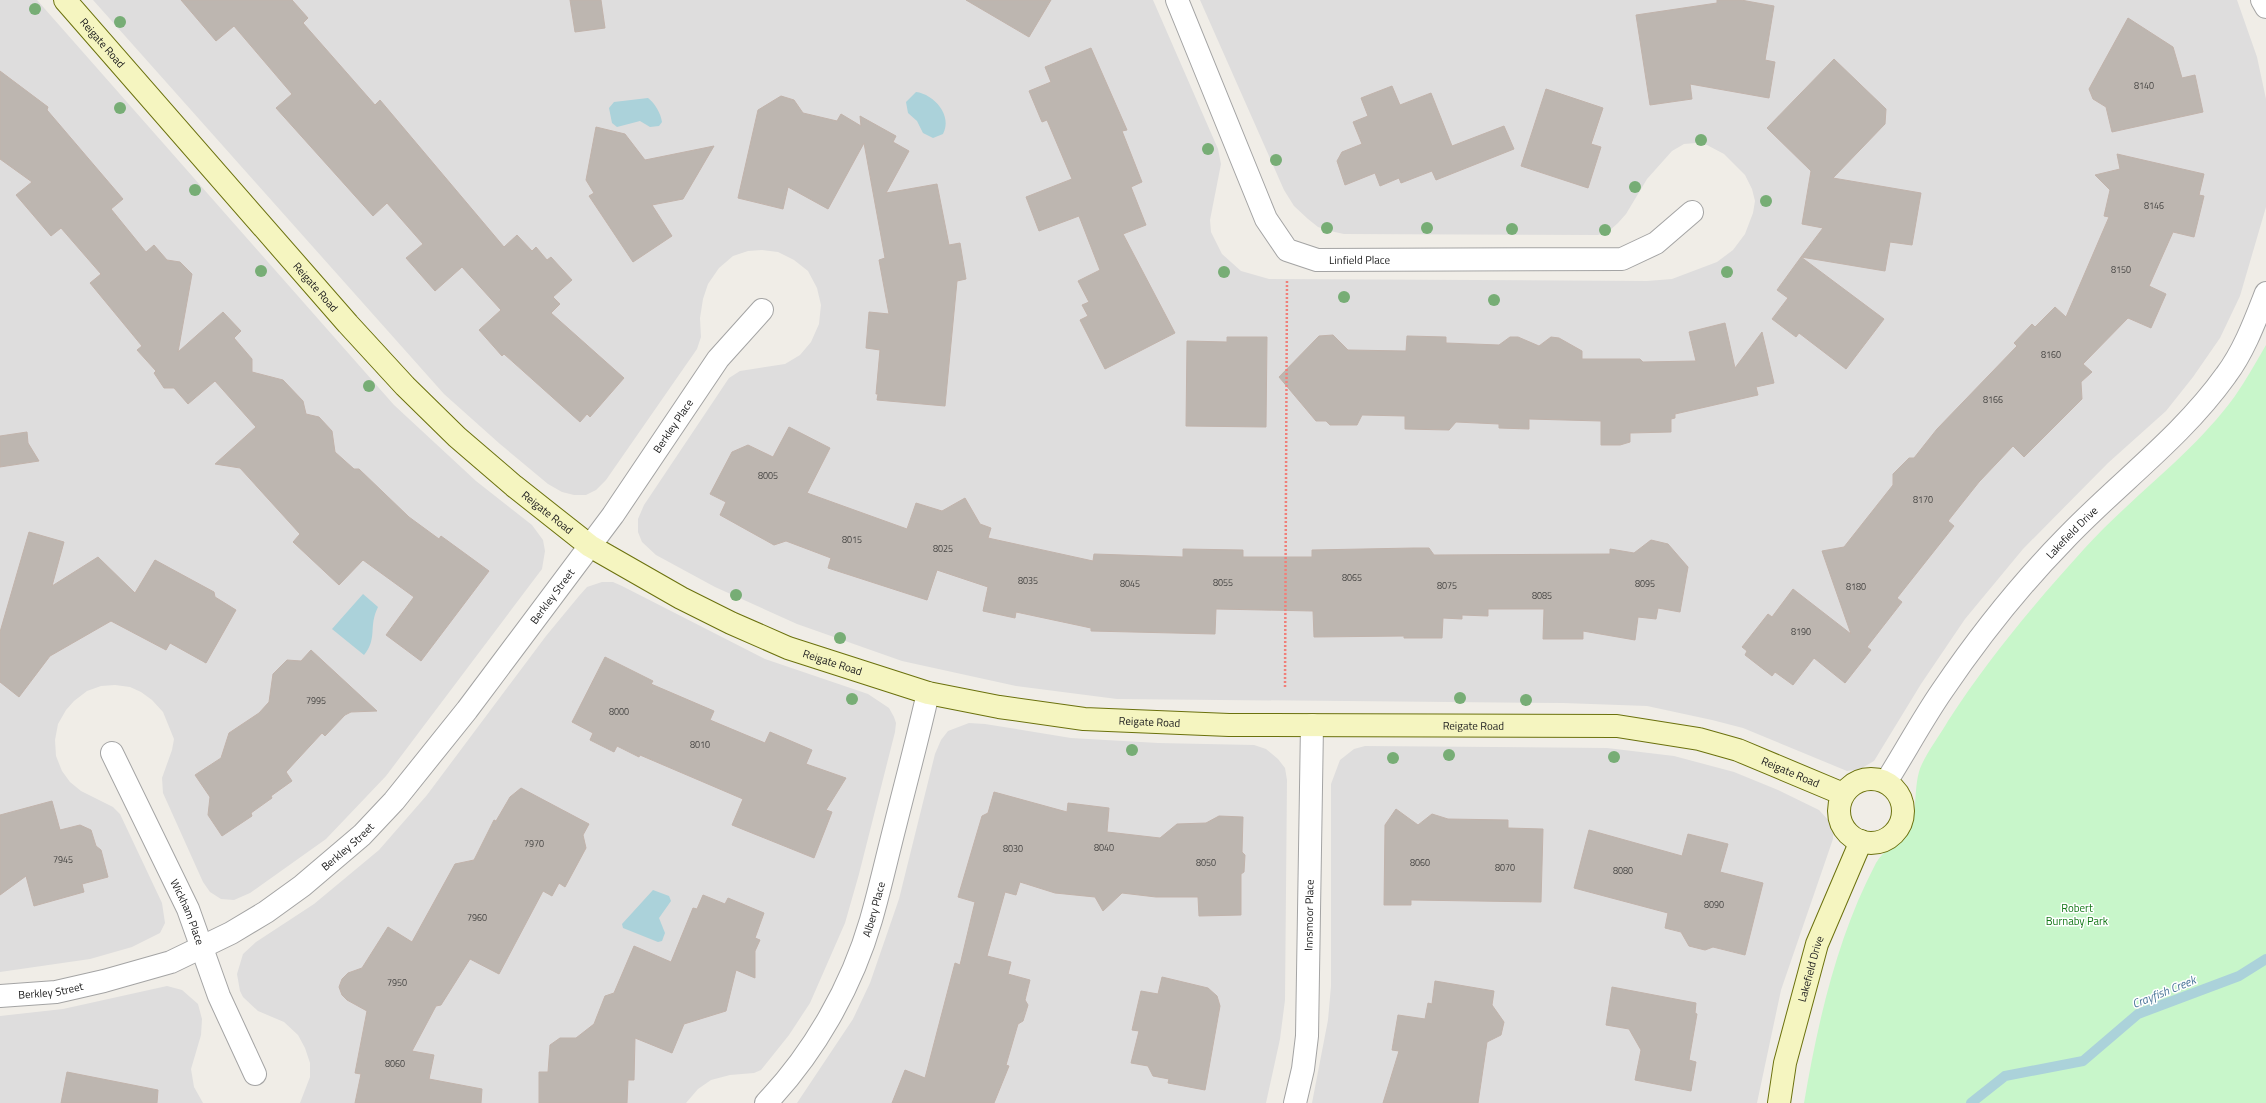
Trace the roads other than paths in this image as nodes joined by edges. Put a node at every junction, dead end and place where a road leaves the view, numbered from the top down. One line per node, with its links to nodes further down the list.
1 (65, 0): 8 (street, Reigate Road)
2 (1177, 0): 5 (street, Linfield Place)
3 (2262, 0): 4 (street)
4 (2266, 8)
5 (1692, 212)
6 (2266, 294): 12 (street, Lakefield Drive)
7 (762, 310): 8 (street, Berkley Place)
8 (590, 546): 9 (street, Reigate Road); 15 (street, Berkley Street)
9 (928, 693): 10 (street, Reigate Road); 18 (street, Albery Place)
10 (1312, 726): 13 (street, Reigate Road); 19 (street, Innsmoor Place)
11 (112, 753): 15 (street, Wickham Place)
12 (1886, 782): 13 (street); 14 (street)
13 (1843, 794): 14 (street)
14 (1861, 841): 20 (street, Lakefield Drive)
15 (202, 947): 16 (street, Berkley Street); 17 (street, Wickham Place)
16 (0, 996)
17 (255, 1074)
18 (766, 1103)
19 (1295, 1103)
20 (1779, 1103)

